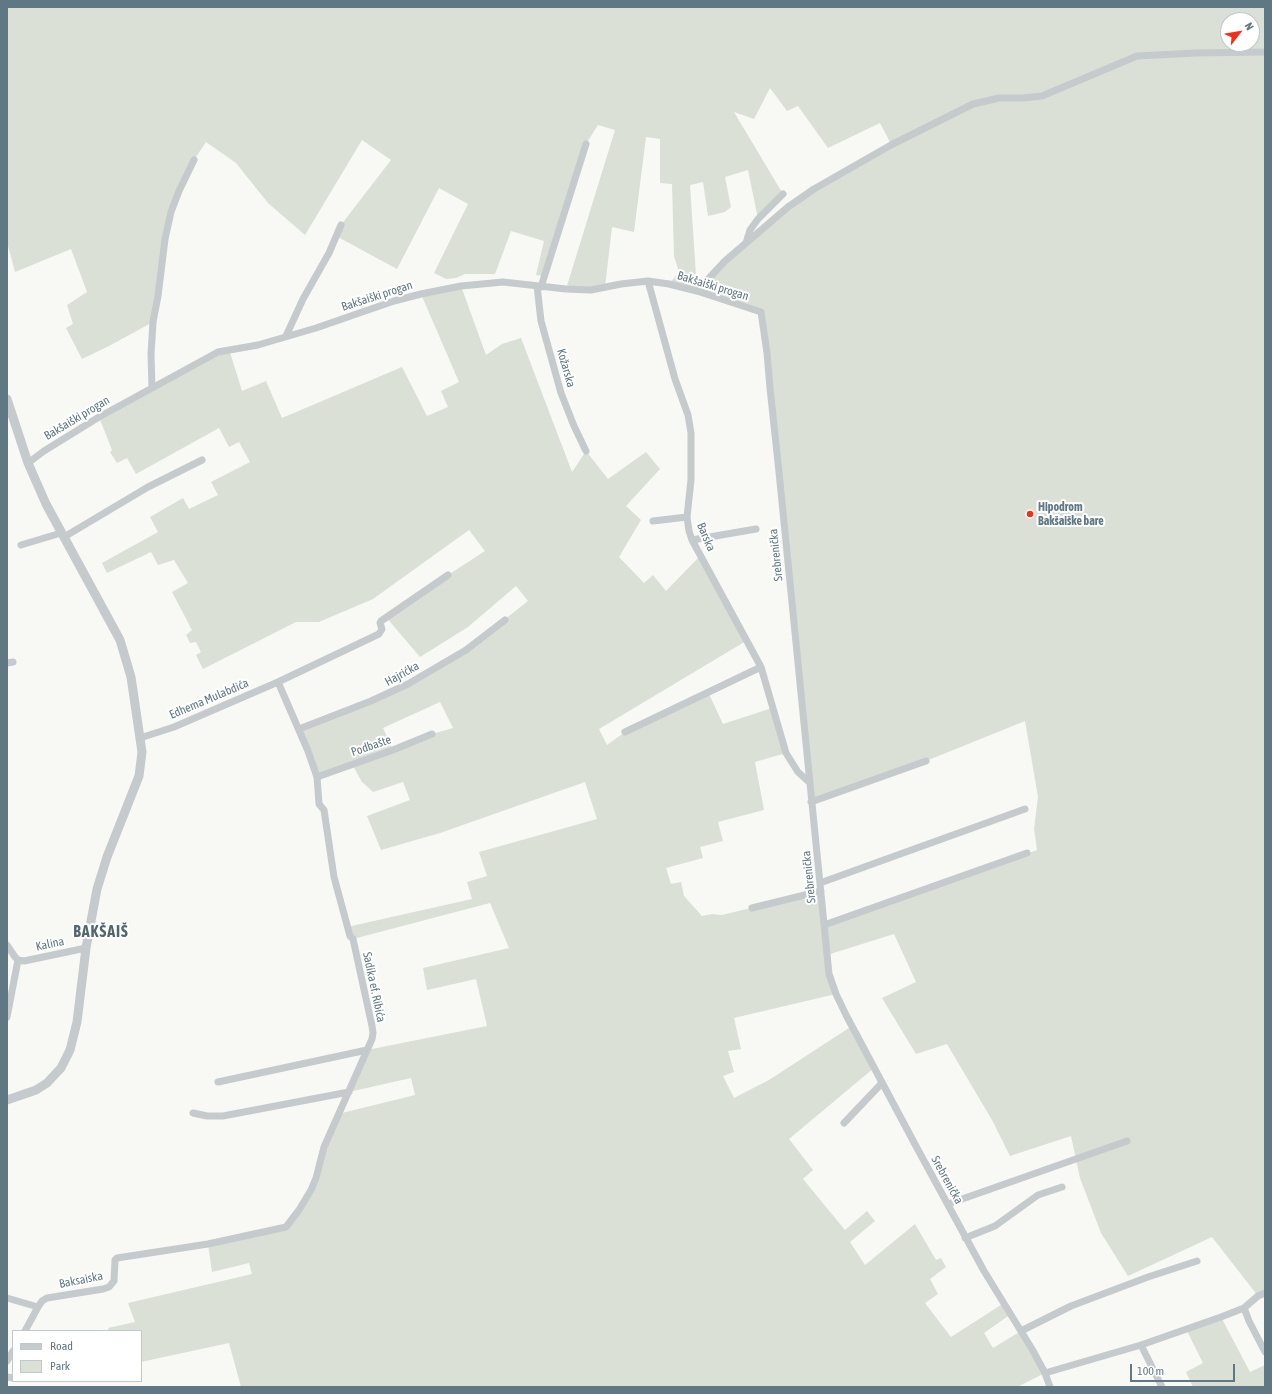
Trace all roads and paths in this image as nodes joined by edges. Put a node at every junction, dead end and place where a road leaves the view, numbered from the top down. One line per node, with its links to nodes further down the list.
1 (1265, 52): 6 (street)
2 (586, 144): 8 (street)
3 (194, 160): 12 (street)
4 (783, 194): 6 (street)
5 (341, 225): 11 (street)
6 (746, 243): 9 (street)
7 (648, 281): 8 (street, Bakšaiški progan); 9 (street, Bakšaiški progan); 17 (street, Barska)
8 (539, 286): 11 (street, Bakšaiški progan); 14 (street, Kožarska)
9 (697, 291): 10 (street, Bakšaiški progan)
10 (760, 312): 33 (street, Srebrenička)
11 (286, 336): 12 (street, Bakšaiški progan)
12 (152, 388): 16 (street, Bakšaiški progan)
13 (7, 399): 16 (street)
14 (586, 451)
15 (202, 460): 20 (street)
16 (28, 463): 20 (street)
17 (687, 516): 18 (street); 21 (street, Barska)
18 (653, 521)
19 (756, 529): 21 (street)
20 (62, 535): 22 (street); 30 (street)
21 (692, 540): 25 (street, Barska)
22 (21, 545)
23 (448, 575): 26 (street, Edhema Mulabdića)
24 (505, 620): 27 (street, Hajrićka)
25 (760, 667): 28 (street); 33 (street, Barska)
26 (278, 682): 27 (street, Sadika ef. Ribića); 30 (street, Edhema Mulabdića)
27 (299, 729): 32 (street, Sadika ef. Ribića)
28 (625, 732)
29 (432, 734): 32 (street, Podbašte)
30 (140, 738): 42 (street)
31 (926, 761): 34 (street)
32 (316, 777): 45 (street, Sadika ef. Ribića)
33 (810, 782): 34 (street, Srebrenička)
34 (811, 802): 37 (street, Srebrenička)
35 (1025, 809): 37 (street)
36 (1027, 853): 40 (street)
37 (820, 882): 38 (street, Srebrenička)
38 (821, 891): 39 (street); 40 (street, Srebrenička)
39 (752, 908)
40 (824, 925): 47 (street, Srebrenička)
41 (7, 945): 43 (street)
42 (86, 948): 43 (street, Kalina); 49 (street)
43 (18, 960): 44 (street)
44 (7, 1017)
45 (367, 1050): 46 (street); 48 (street, Sadika ef. Ribića)
46 (218, 1082)
47 (882, 1083): 51 (street); 54 (street, Srebrenička)
48 (349, 1092): 50 (street); 56 (street, Sadika ef. Ribića)
49 (7, 1100)
50 (192, 1113)
51 (844, 1123)
52 (1127, 1141): 54 (street)
53 (1062, 1187): 55 (street)
54 (948, 1204): 55 (street, Srebrenička)
55 (965, 1238): 63 (street, Srebrenička)
56 (208, 1244): 60 (street, Baksaiska)
57 (1197, 1261): 63 (street)
58 (1265, 1293): 61 (street)
59 (7, 1298): 60 (street)
60 (38, 1307): 62 (street, Baksaiska)
61 (1244, 1308): 64 (street); 65 (street)
62 (26, 1330)
63 (1021, 1331): 66 (street, Srebrenička)
64 (1141, 1345): 66 (street); 68 (street)
65 (1265, 1352)
66 (1045, 1373): 67 (street, Srebrenička)
67 (1050, 1387)
68 (1162, 1387)

